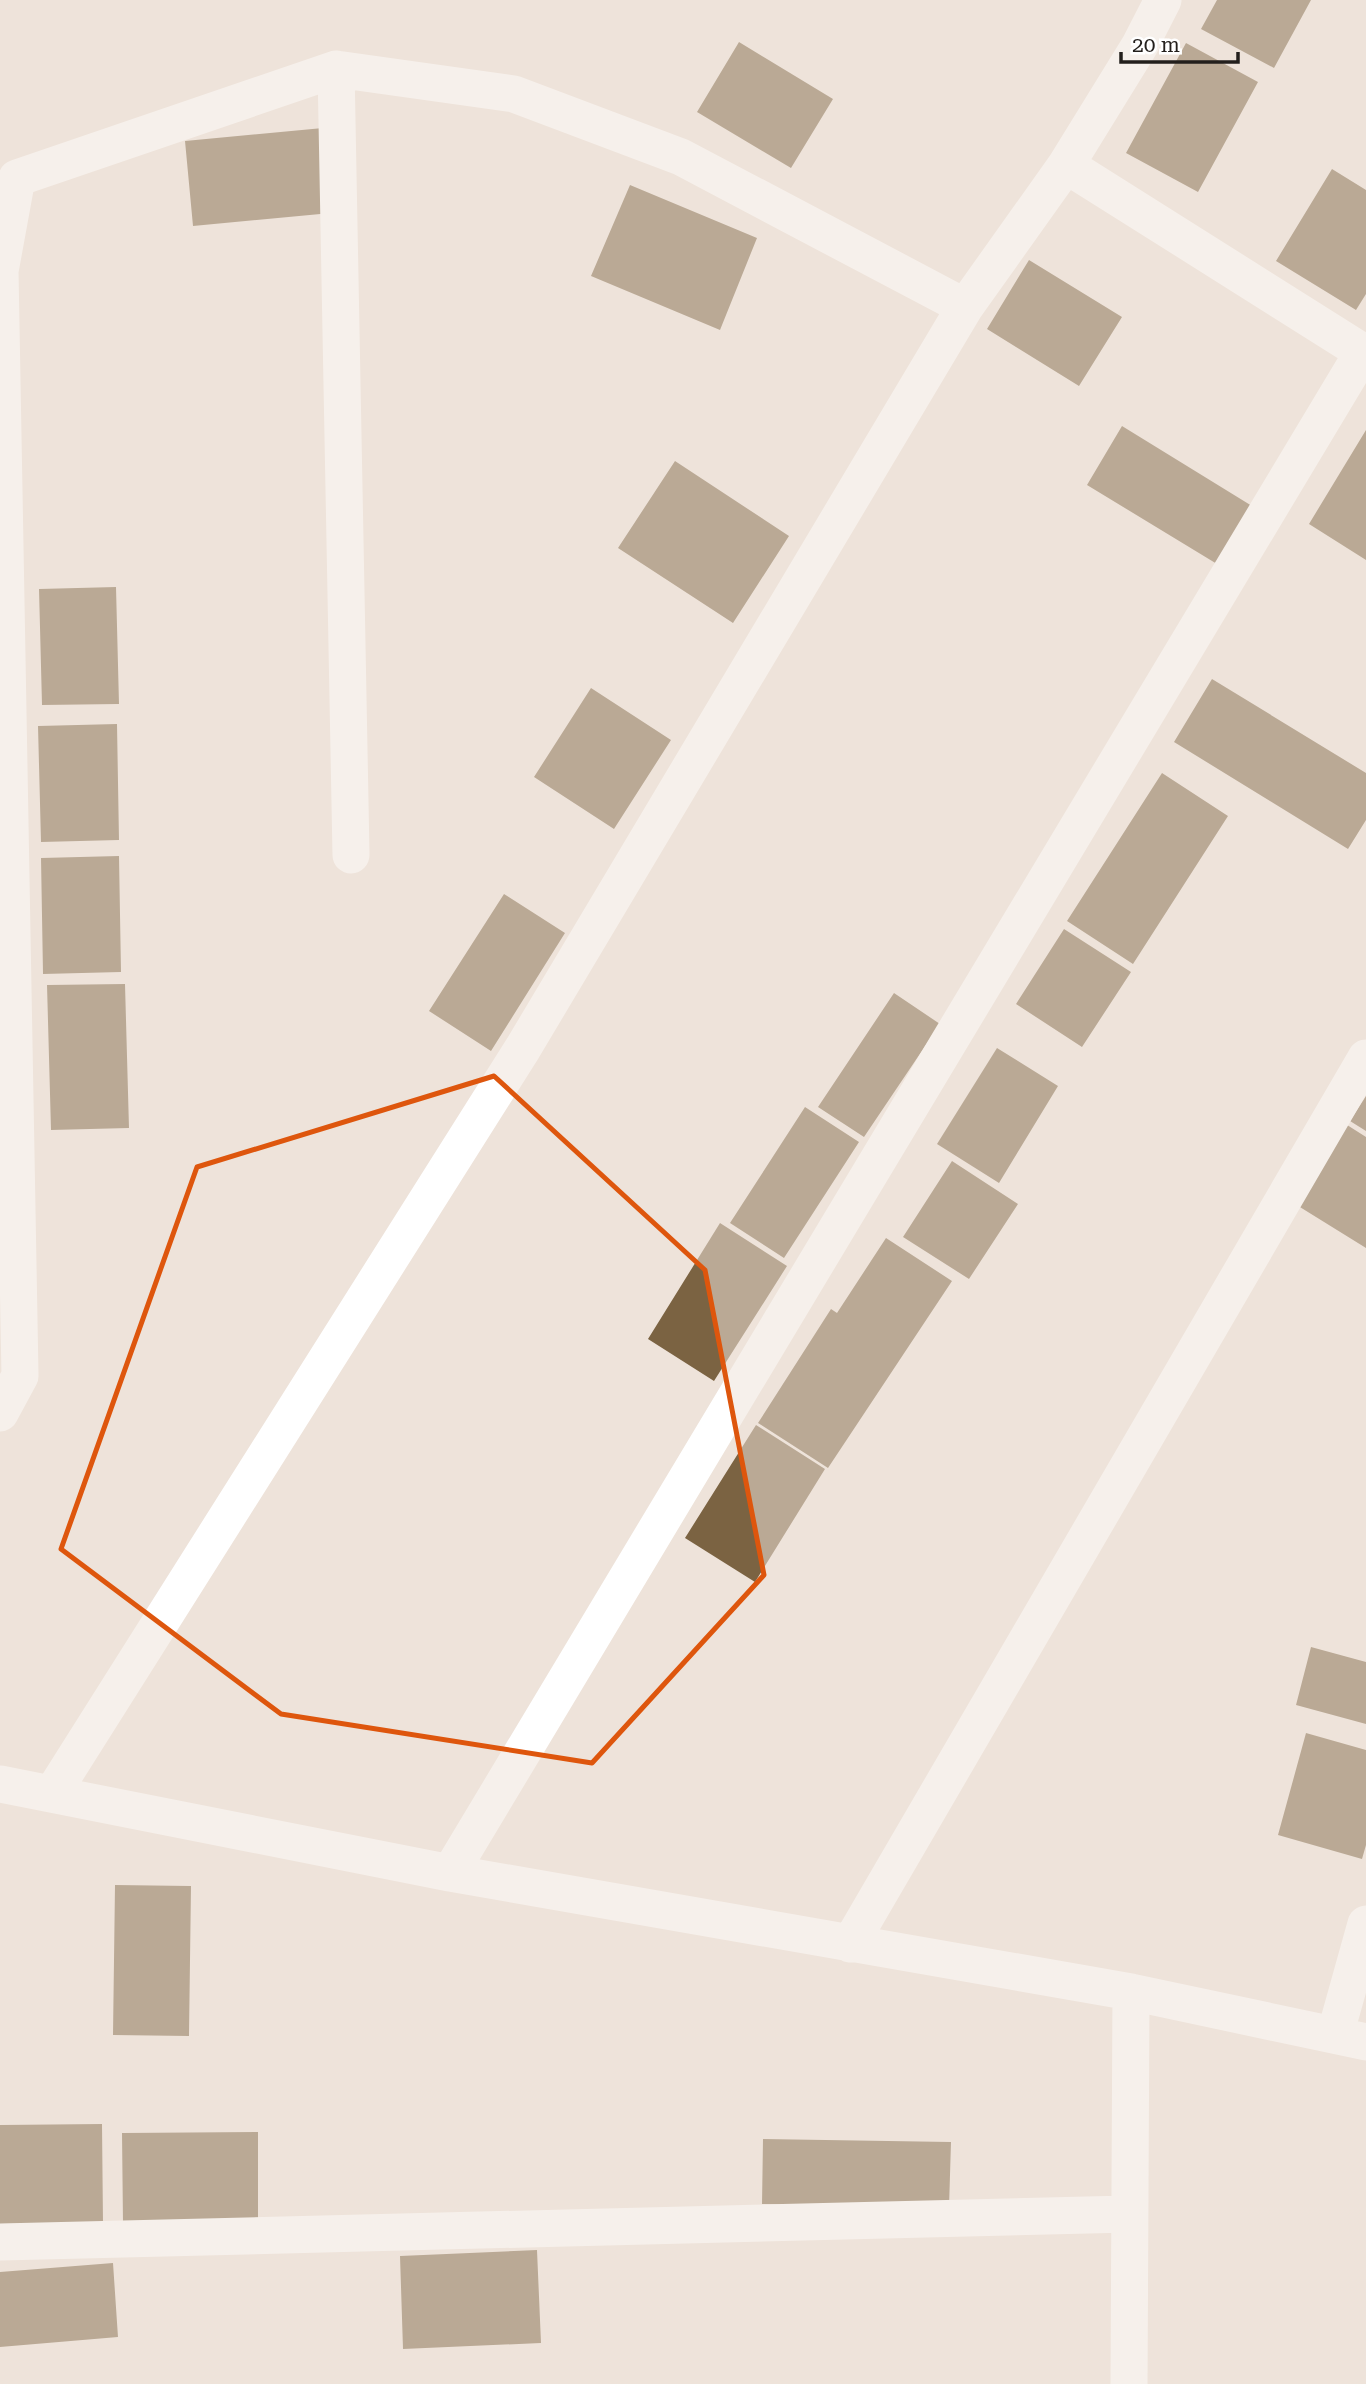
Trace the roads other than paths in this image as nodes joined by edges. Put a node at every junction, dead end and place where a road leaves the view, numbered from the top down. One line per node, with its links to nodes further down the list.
1 (1163, 0): 3 (street)
2 (336, 69): 4 (street); 6 (street); 8 (street)
3 (1066, 165): 4 (street); 5 (street)
4 (965, 307): 10 (street)
5 (1365, 353): 11 (street)
6 (351, 855)
7 (1366, 1058): 13 (street)
8 (0, 1413)
9 (0, 1784): 10 (street)
10 (52, 1794): 11 (street)
11 (450, 1873): 13 (street)
12 (1366, 1924): 15 (street)
13 (850, 1944): 14 (street)
14 (1131, 1992): 15 (street); 16 (street)
15 (1350, 2039)
16 (1129, 2214): 17 (street); 18 (street)
17 (0, 2242)
18 (1129, 2384)

